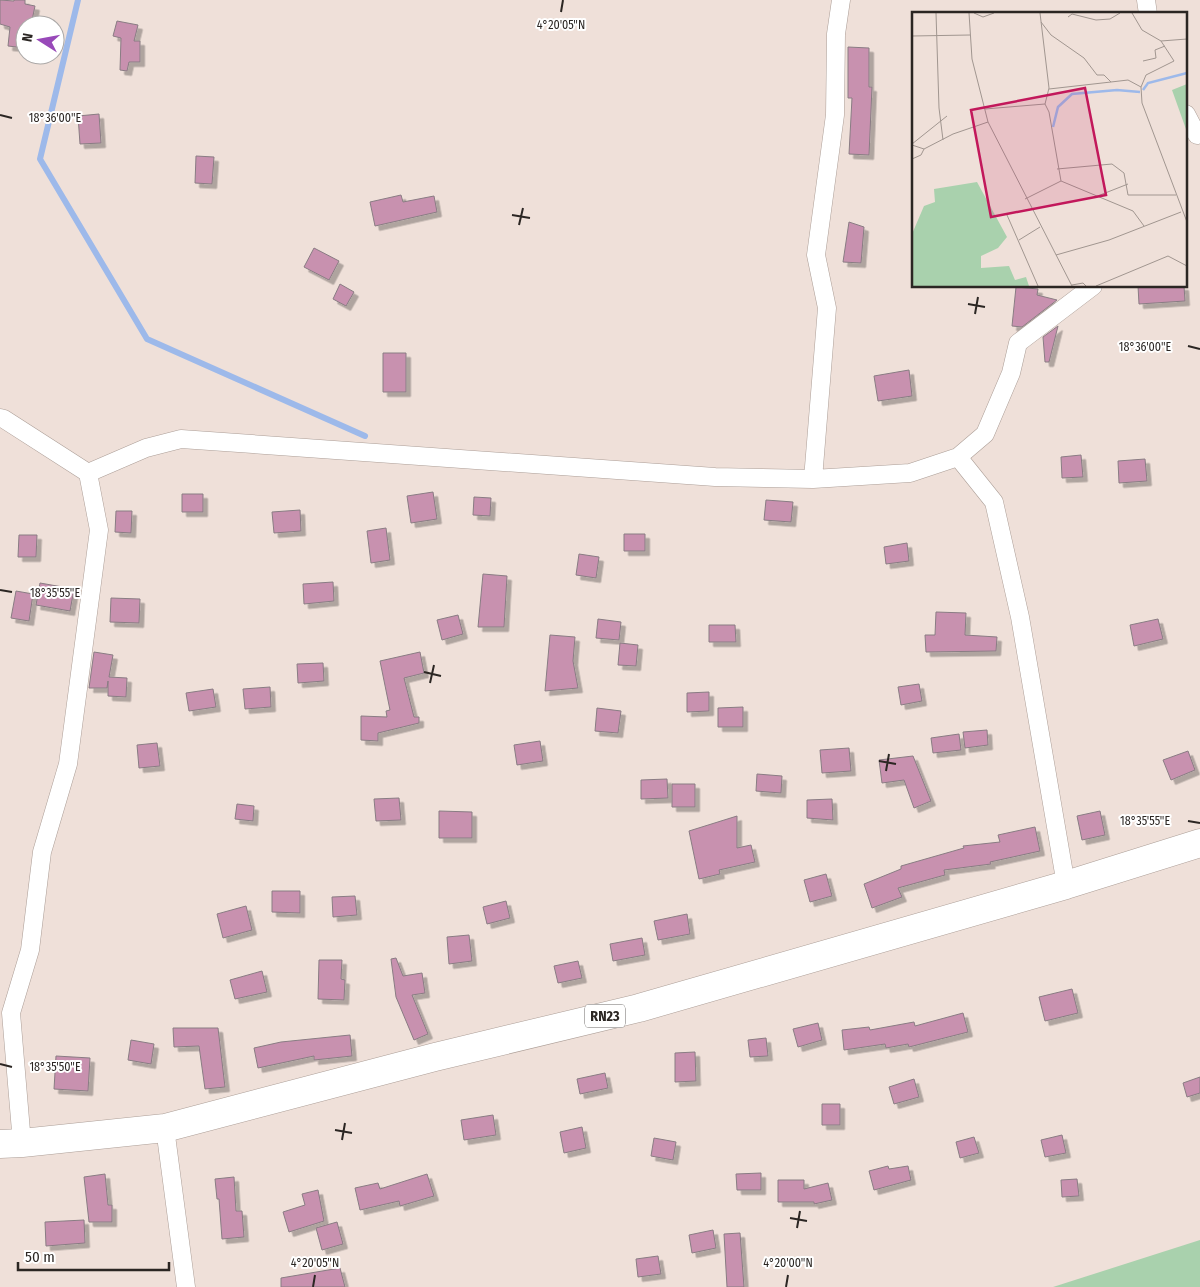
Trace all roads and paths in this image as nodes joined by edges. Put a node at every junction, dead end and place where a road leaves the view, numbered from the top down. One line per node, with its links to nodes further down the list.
1 (841, 0): 8 (street)
2 (1188, 119): 3 (street)
3 (1195, 135)
4 (1090, 288): 6 (street)
5 (0, 418): 7 (street)
6 (958, 457): 8 (street); 10 (street)
7 (88, 473): 8 (street); 12 (street)
8 (813, 479)
9 (1200, 843): 10 (main road, RN23)
10 (1066, 885): 11 (main road, RN23)
11 (165, 1128): 12 (main road, RN23); 13 (street)
12 (11, 1144)
13 (186, 1287)

